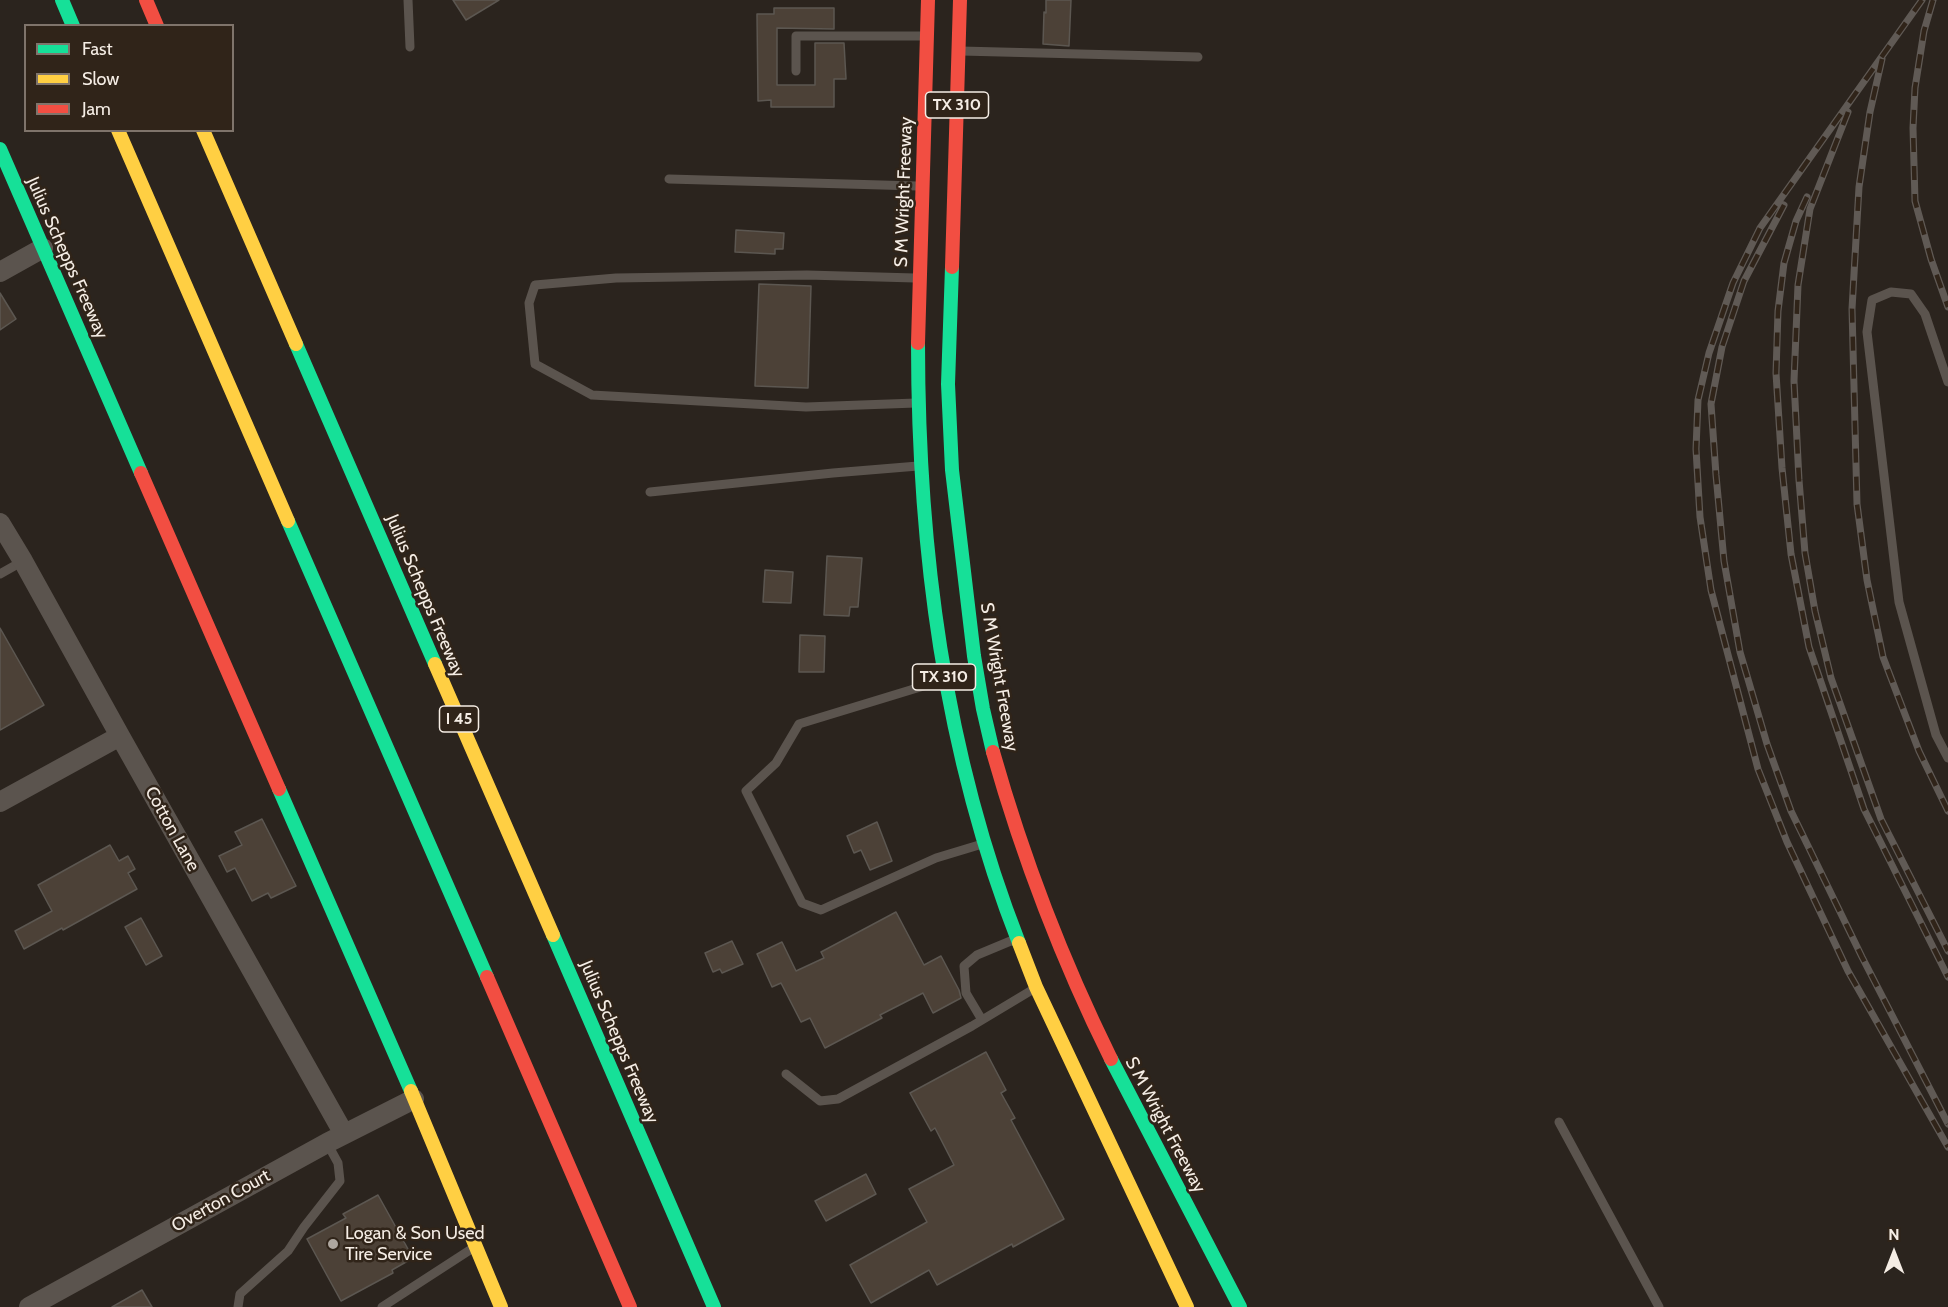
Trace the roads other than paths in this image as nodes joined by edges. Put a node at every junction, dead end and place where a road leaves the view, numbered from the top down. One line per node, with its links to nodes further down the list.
1 (62, 0): 6 (main road)
2 (146, 0): 7 (main road)
3 (408, 0): 9 (lane)
4 (928, 0): 8 (main road, S M Wright Freeway / TX 310)
5 (960, 0): 10 (main road, S M Wright Freeway / TX 310)
6 (72, 24)
7 (156, 24)
8 (927, 36): 12 (lane); 17 (main road, S M Wright Freeway / TX 310)
9 (410, 47)
10 (959, 51): 11 (lane); 48 (main road, S M Wright Freeway / TX 310)
11 (1198, 57)
12 (796, 71)
13 (119, 132): 45 (main road)
14 (204, 132): 46 (main road, Julius Schepps Freeway / I 45)
15 (0, 149): 18 (main road, Julius Schepps Freeway)
16 (669, 179): 17 (lane)
17 (922, 186): 20 (main road, S M Wright Freeway / TX 310)
18 (43, 248): 19 (street); 37 (main road, Julius Schepps Freeway)
19 (0, 272)
20 (919, 278): 22 (main road, S M Wright Freeway / TX 310); 22 (lane)
21 (1948, 382): 30 (lane)
22 (918, 403): 23 (main road, S M Wright Freeway / TX 310)
23 (921, 466): 24 (lane); 28 (main road, S M Wright Freeway / TX 310)
24 (650, 492)
25 (0, 524): 26 (street, Cotton Lane)
26 (23, 561): 27 (lane); 29 (street, Cotton Lane)
27 (0, 574)
28 (945, 679): 32 (main road, S M Wright Freeway / TX 310); 32 (lane)
29 (120, 736): 31 (street); 39 (street, Cotton Lane)
30 (1948, 758)
31 (0, 802)
32 (984, 844): 33 (main road, S M Wright Freeway / TX 310)
33 (1017, 938): 34 (main road, S M Wright Freeway / TX 310); 35 (lane)
34 (1036, 987): 35 (lane); 47 (main road, S M Wright Freeway / TX 310)
35 (982, 1020): 36 (lane)
36 (786, 1074)
37 (414, 1099): 39 (street, Overton Court); 40 (main road, Julius Schepps Freeway)
38 (1559, 1122): 49 (lane)
39 (335, 1138): 41 (street, Overton Court); 42 (lane)
40 (476, 1246): 43 (lane); 44 (main road, Julius Schepps Freeway)
41 (29, 1307)
42 (238, 1307)
43 (382, 1307)
44 (501, 1307)
45 (630, 1307)
46 (714, 1307)
47 (1187, 1307)
48 (1240, 1307)
49 (1659, 1307)

